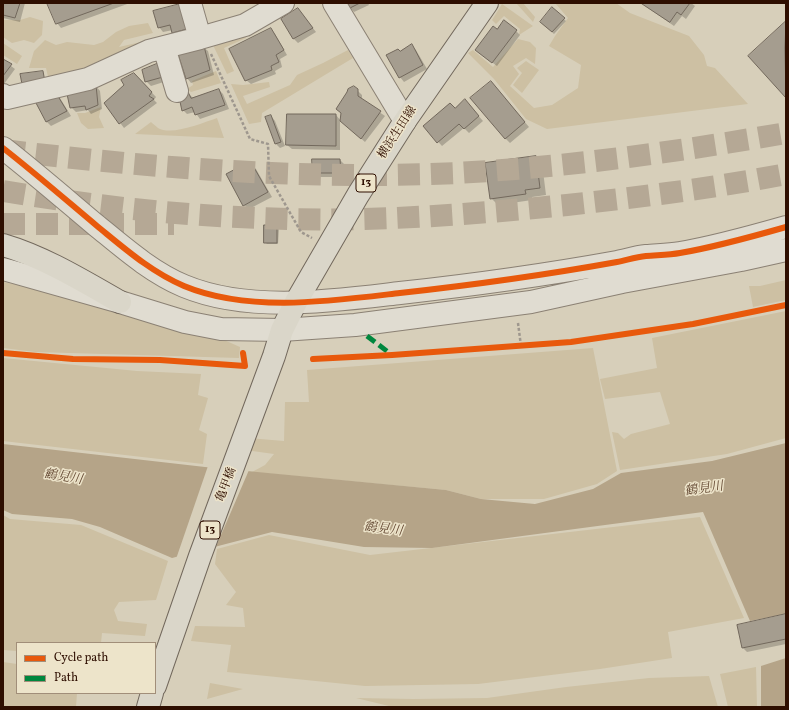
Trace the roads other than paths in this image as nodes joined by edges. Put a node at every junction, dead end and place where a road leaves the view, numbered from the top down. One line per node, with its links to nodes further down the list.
1 (190, 3): 5 (street)
2 (283, 3): 5 (street)
3 (334, 3): 9 (street)
4 (487, 3): 9 (main road, 横浜生田線 / 13)
5 (202, 38): 6 (street)
6 (164, 48): 7 (street); 8 (street)
7 (177, 91)
8 (3, 95)
9 (405, 121): 20 (main road, 横浜生田線 / 13)
10 (3, 148): 20 (street)
11 (786, 215): 16 (street)
12 (786, 227): 16 (street)
13 (786, 238): 18 (street)
14 (3, 245): 19 (main road)
15 (786, 250): 18 (street)
16 (644, 257): 20 (street)
17 (3, 269): 19 (street)
18 (622, 282): 21 (street)
19 (120, 302): 21 (street)
20 (296, 302): 21 (main road, 横浜生田線 / 13)
21 (282, 330): 22 (main road, 横浜生田線 / 13)
22 (267, 376): 23 (main road, 亀甲橋 / 13)
23 (156, 683)
24 (152, 694): 25 (main road)
25 (148, 707)

